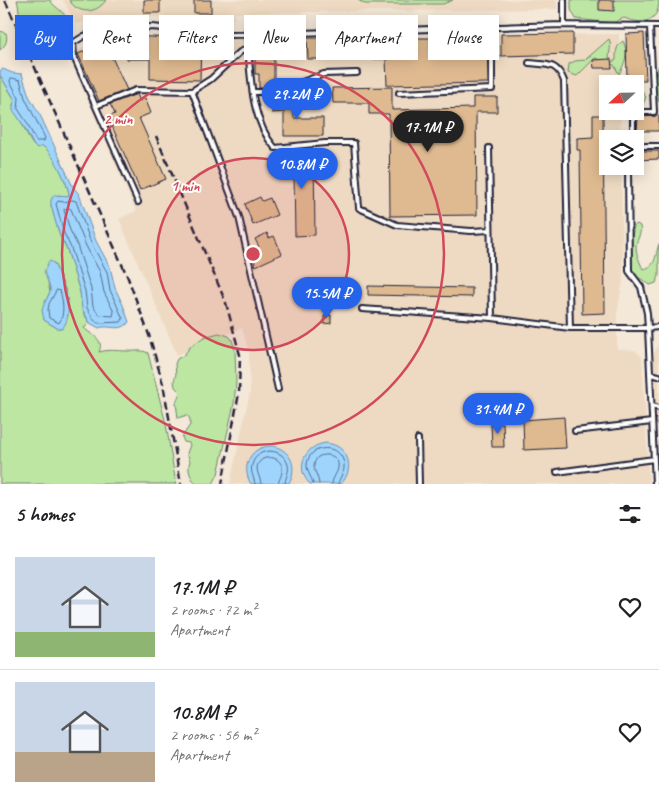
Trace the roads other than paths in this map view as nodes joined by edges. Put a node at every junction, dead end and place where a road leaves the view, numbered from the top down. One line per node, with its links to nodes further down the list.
1 (564, 0): 2 (lane)
2 (564, 25): 4 (lane); 5 (lane)
3 (659, 26): 5 (lane)
4 (499, 27)
5 (650, 27): 18 (lane)
6 (428, 29): 7 (lane)
7 (306, 32)
8 (244, 34): 17 (lane)
9 (244, 50): 14 (lane)
10 (249, 60): 15 (lane)
11 (492, 60): 16 (lane)
12 (529, 63): 28 (lane)
13 (357, 73): 15 (lane)
14 (192, 91): 17 (lane); 33 (lane)
15 (253, 92): 24 (lane)
16 (399, 93)
17 (96, 106): 23 (lane)
18 (633, 130)
19 (644, 146): 20 (lane)
20 (659, 146)
21 (489, 148): 24 (lane)
22 (628, 175): 29 (lane)
23 (138, 202)
24 (490, 230): 26 (lane)
25 (362, 309): 26 (lane)
26 (492, 318): 28 (lane)
27 (657, 327): 29 (lane); 30 (lane)
28 (570, 328): 29 (lane)
29 (648, 328): 31 (lane)
30 (659, 332)
31 (650, 374): 32 (lane); 34 (lane)
32 (659, 376)
33 (278, 389)
34 (652, 406): 35 (lane); 36 (lane)
35 (659, 408)
36 (652, 422): 37 (lane); 40 (lane)
37 (575, 431)
38 (418, 438): 43 (lane)
39 (659, 452): 40 (lane)
40 (654, 453): 41 (lane)
41 (654, 459): 42 (lane); 44 (lane)
42 (557, 472)
43 (419, 484)
44 (655, 484)

